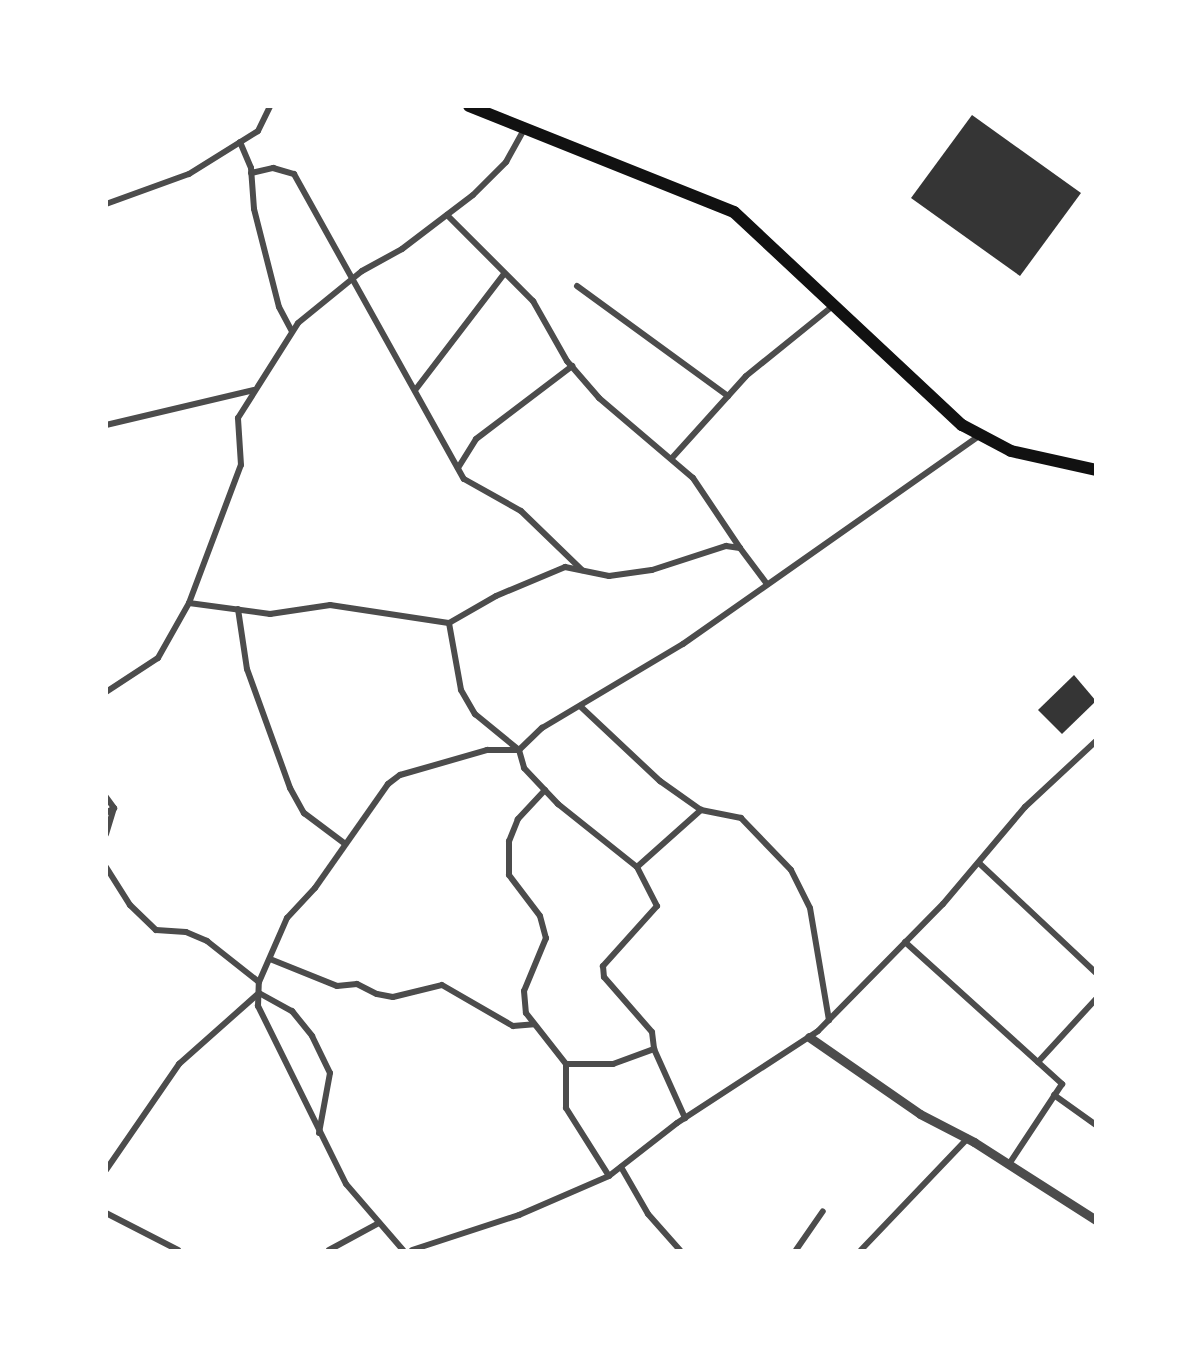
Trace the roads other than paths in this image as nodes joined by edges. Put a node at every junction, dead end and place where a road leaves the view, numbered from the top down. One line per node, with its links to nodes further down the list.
1 (270, 106): 4 (street)
2 (470, 106): 3 (main road)
3 (525, 127): 7 (street); 11 (main road)
4 (240, 142): 5 (street); 6 (street)
5 (251, 173): 9 (street); 12 (street)
6 (106, 204)
7 (447, 215): 8 (street); 9 (street)
8 (504, 274): 13 (street); 14 (street)
9 (351, 279): 12 (street); 14 (street)
10 (577, 286): 16 (street)
11 (834, 305): 16 (street); 18 (main road)
12 (292, 331): 15 (street)
13 (572, 366): 19 (street); 20 (street)
14 (416, 389): 20 (street)
15 (254, 390): 17 (street); 25 (street)
16 (728, 396): 19 (street)
17 (106, 425)
18 (980, 435): 21 (main road); 24 (street)
19 (672, 458): 22 (street)
20 (458, 468): 23 (street)
21 (1095, 470)
22 (740, 548): 23 (street); 24 (street)
23 (582, 570): 27 (street)
24 (767, 584): 29 (street)
25 (189, 603): 26 (street); 28 (street)
26 (238, 609): 27 (street); 38 (street)
27 (450, 623): 31 (street)
28 (106, 692)
29 (580, 706): 31 (street); 35 (street)
30 (1095, 741): 39 (street)
31 (519, 750): 32 (street); 38 (street)
32 (545, 790): 41 (street); 49 (street)
33 (106, 797): 34 (street)
34 (114, 808): 36 (street); 37 (street)
35 (701, 810): 41 (street); 48 (street)
36 (106, 813)
37 (106, 834)
38 (344, 843): 43 (street)
39 (979, 862): 42 (street); 44 (street)
40 (106, 867): 45 (street)
41 (637, 867): 51 (street)
42 (905, 942): 48 (street); 52 (street)
43 (270, 959): 45 (street); 49 (street)
44 (1095, 973)
45 (259, 982): 46 (street)
46 (259, 993): 57 (street); 57 (street); 61 (street)
47 (1095, 999): 52 (street)
48 (829, 1020): 50 (street)
49 (534, 1024): 53 (street)
50 (809, 1037): 55 (street); 58 (street)
51 (654, 1049): 53 (street); 55 (street)
52 (1038, 1062): 54 (street)
53 (566, 1064): 62 (street)
54 (1054, 1095): 56 (street); 59 (street)
55 (685, 1118): 60 (street)
56 (1095, 1125)
57 (319, 1133): 66 (street)
58 (968, 1138): 59 (street); 73 (street)
59 (1009, 1164): 65 (street)
60 (621, 1167): 62 (street); 71 (street)
61 (106, 1170)
62 (609, 1176): 70 (street)
63 (823, 1211): 72 (street)
64 (106, 1213): 67 (street)
65 (1095, 1220)
66 (379, 1223): 68 (street); 69 (street)
67 (178, 1251)
68 (329, 1251)
69 (403, 1251)
70 (412, 1251)
71 (680, 1251)
72 (796, 1251)
73 (861, 1251)

